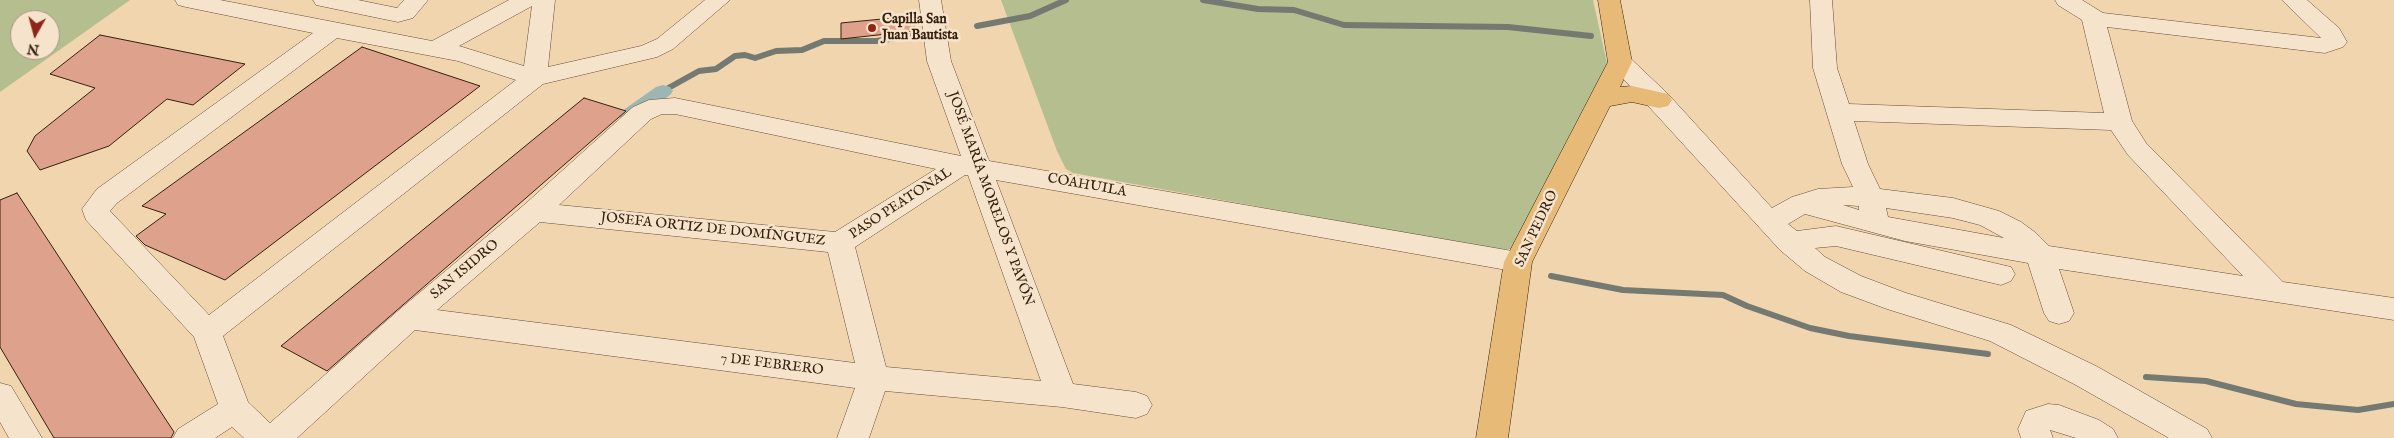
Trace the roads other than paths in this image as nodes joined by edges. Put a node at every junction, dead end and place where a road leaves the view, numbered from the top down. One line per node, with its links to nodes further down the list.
1 (186, 0): 13 (street)
2 (324, 0): 3 (street)
3 (417, 0)
4 (526, 0): 14 (street)
5 (544, 0): 16 (street)
6 (719, 0): 16 (street)
7 (930, 0): 22 (street, JOSÉ MARÍA MORELOS Y PAVÓN)
8 (1609, 0): 15 (main road)
9 (1821, 0): 20 (street)
10 (2066, 0): 12 (street)
11 (2293, 0): 12 (street)
12 (2093, 18): 21 (street)
13 (333, 30): 14 (street); 35 (street)
14 (436, 49): 16 (street)
15 (1620, 62): 17 (street); 18 (main road, SAN PEDRO)
16 (535, 78): 35 (street)
17 (1659, 100): 18 (main road); 25 (street)
18 (1600, 101): 29 (main road, SAN PEDRO)
19 (658, 106): 22 (street, COAHUILA); 24 (street, SAN ISIDRO)
20 (1839, 112): 21 (street); 23 (street)
21 (2119, 122): 31 (street)
22 (971, 166): 27 (street, PASO PEATONAL); 29 (street, COAHUILA); 38 (street, JOSÉ MARÍA MORELOS Y PAVÓN)
23 (1873, 211): 25 (street); 28 (street)
24 (534, 212): 27 (street, JOSEFA ORTIZ DE DOMÍNGUEZ); 34 (street, SAN ISIDRO)
25 (1769, 222): 26 (street)
26 (1790, 243): 30 (street); 49 (street)
27 (840, 244): 36 (street, JOSEFA ORTIZ DE DOMÍNGUEZ)
28 (2040, 255): 31 (street); 33 (street)
29 (1518, 262): 46 (main road, SAN PEDRO)
30 (2002, 274)
31 (2275, 292): 32 (street)
32 (2394, 309)
33 (2059, 313)
34 (409, 318): 36 (street, 7 DE FEBRERO); 44 (street, SAN ISIDRO)
35 (207, 332): 40 (street)
36 (874, 378): 38 (street, 7 DE FEBRERO); 45 (street)
37 (0, 395): 41 (street)
38 (1062, 396): 39 (street, 7 DE FEBRERO)
39 (1136, 405)
40 (235, 409): 42 (street); 43 (street)
41 (26, 438)
42 (189, 438)
43 (264, 438)
44 (275, 438)
45 (853, 438)
46 (1492, 438)
47 (2037, 438): 48 (street)
48 (2102, 438)
49 (2196, 438)

